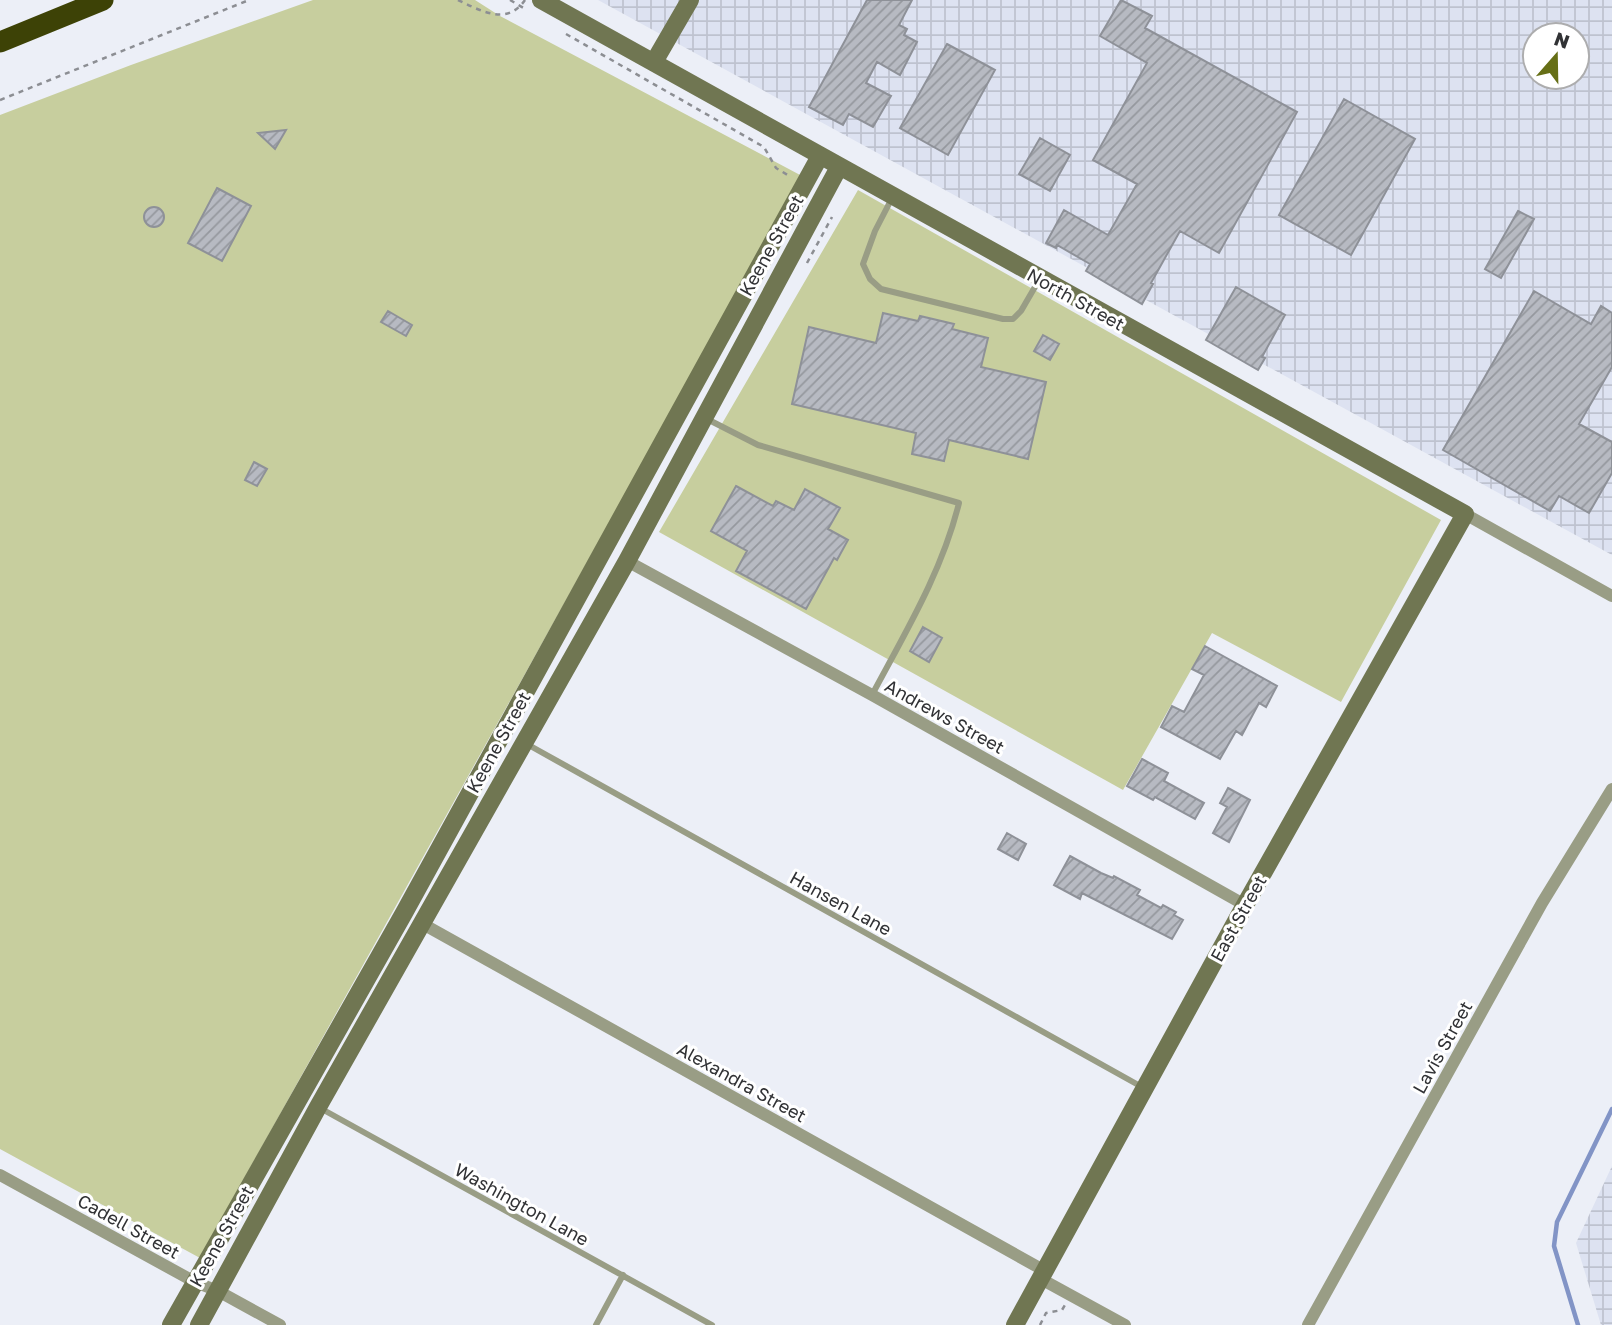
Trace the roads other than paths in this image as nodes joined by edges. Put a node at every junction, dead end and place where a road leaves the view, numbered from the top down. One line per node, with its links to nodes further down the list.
1 (103, 0): 4 (highway)
2 (691, 0): 5 (street)
3 (537, 6): 5 (street, North Street)
4 (0, 42)
5 (654, 62): 6 (street, North Street)
6 (820, 156): 7 (street, North Street); 12 (street, Keene Street)
7 (839, 167): 8 (street, North Street); 10 (street, Keene Street)
8 (893, 197): 9 (street, North Street); 9 (lane)
9 (1040, 279): 11 (street, North Street)
10 (705, 418): 13 (street, Keene Street); 15 (lane)
11 (1465, 514): 14 (street, North Street); 18 (street, East Street)
12 (604, 549): 13 (street); 19 (street, Keene Street)
13 (627, 561): 15 (street, Andrews Street); 16 (street, Keene Street)
14 (1612, 596)
15 (872, 695): 18 (street, Andrews Street)
16 (524, 742): 20 (street, Keene Street); 21 (lane, Hansen Lane)
17 (1612, 789): 35 (street, Lavis Street)
18 (1245, 905): 21 (street, East Street)
19 (404, 913): 20 (street); 26 (street, Keene Street)
20 (421, 923): 22 (street, Keene Street); 25 (street, Alexandra Street)
21 (1144, 1088): 25 (street, East Street)
22 (318, 1107): 24 (lane, Washington Lane); 27 (street, Keene Street)
23 (0, 1175): 26 (street, Cadell Street)
24 (623, 1275): 31 (lane); 32 (lane, Washington Lane)
25 (1043, 1275): 33 (street, East Street); 34 (street, Alexandra Street)
26 (195, 1282): 27 (street, Cadell Street); 28 (street, Keene Street)
27 (218, 1291): 29 (street, Keene Street); 30 (street, Cadell Street)
28 (171, 1325)
29 (199, 1325)
30 (280, 1325)
31 (596, 1325)
32 (712, 1325)
33 (1014, 1325)
34 (1125, 1325)
35 (1308, 1325)

